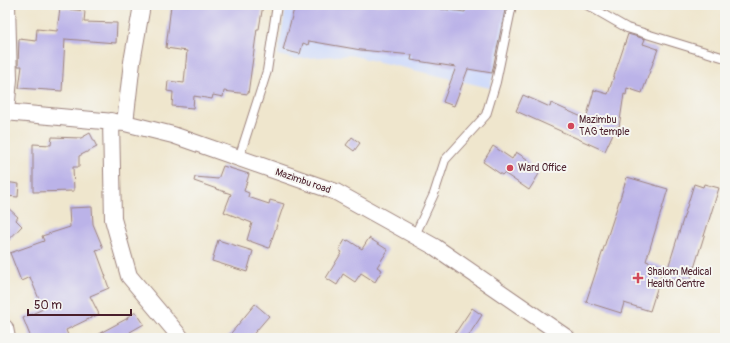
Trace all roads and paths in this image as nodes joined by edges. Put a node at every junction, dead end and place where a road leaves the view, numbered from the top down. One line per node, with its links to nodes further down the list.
1 (8, 5): 7 (street)
2 (142, 5): 8 (street)
3 (277, 5): 9 (lane)
4 (512, 5): 10 (lane)
5 (587, 5): 6 (lane)
6 (725, 58)
7 (6, 112): 8 (street, Mazimbu road)
8 (118, 122): 9 (street, Mazimbu road); 13 (street)
9 (238, 158): 10 (street, Mazimbu road)
10 (415, 235): 14 (street, Mazimbu road)
11 (5, 328): 12 (street)
12 (7, 338)
13 (181, 338)
14 (567, 338)

